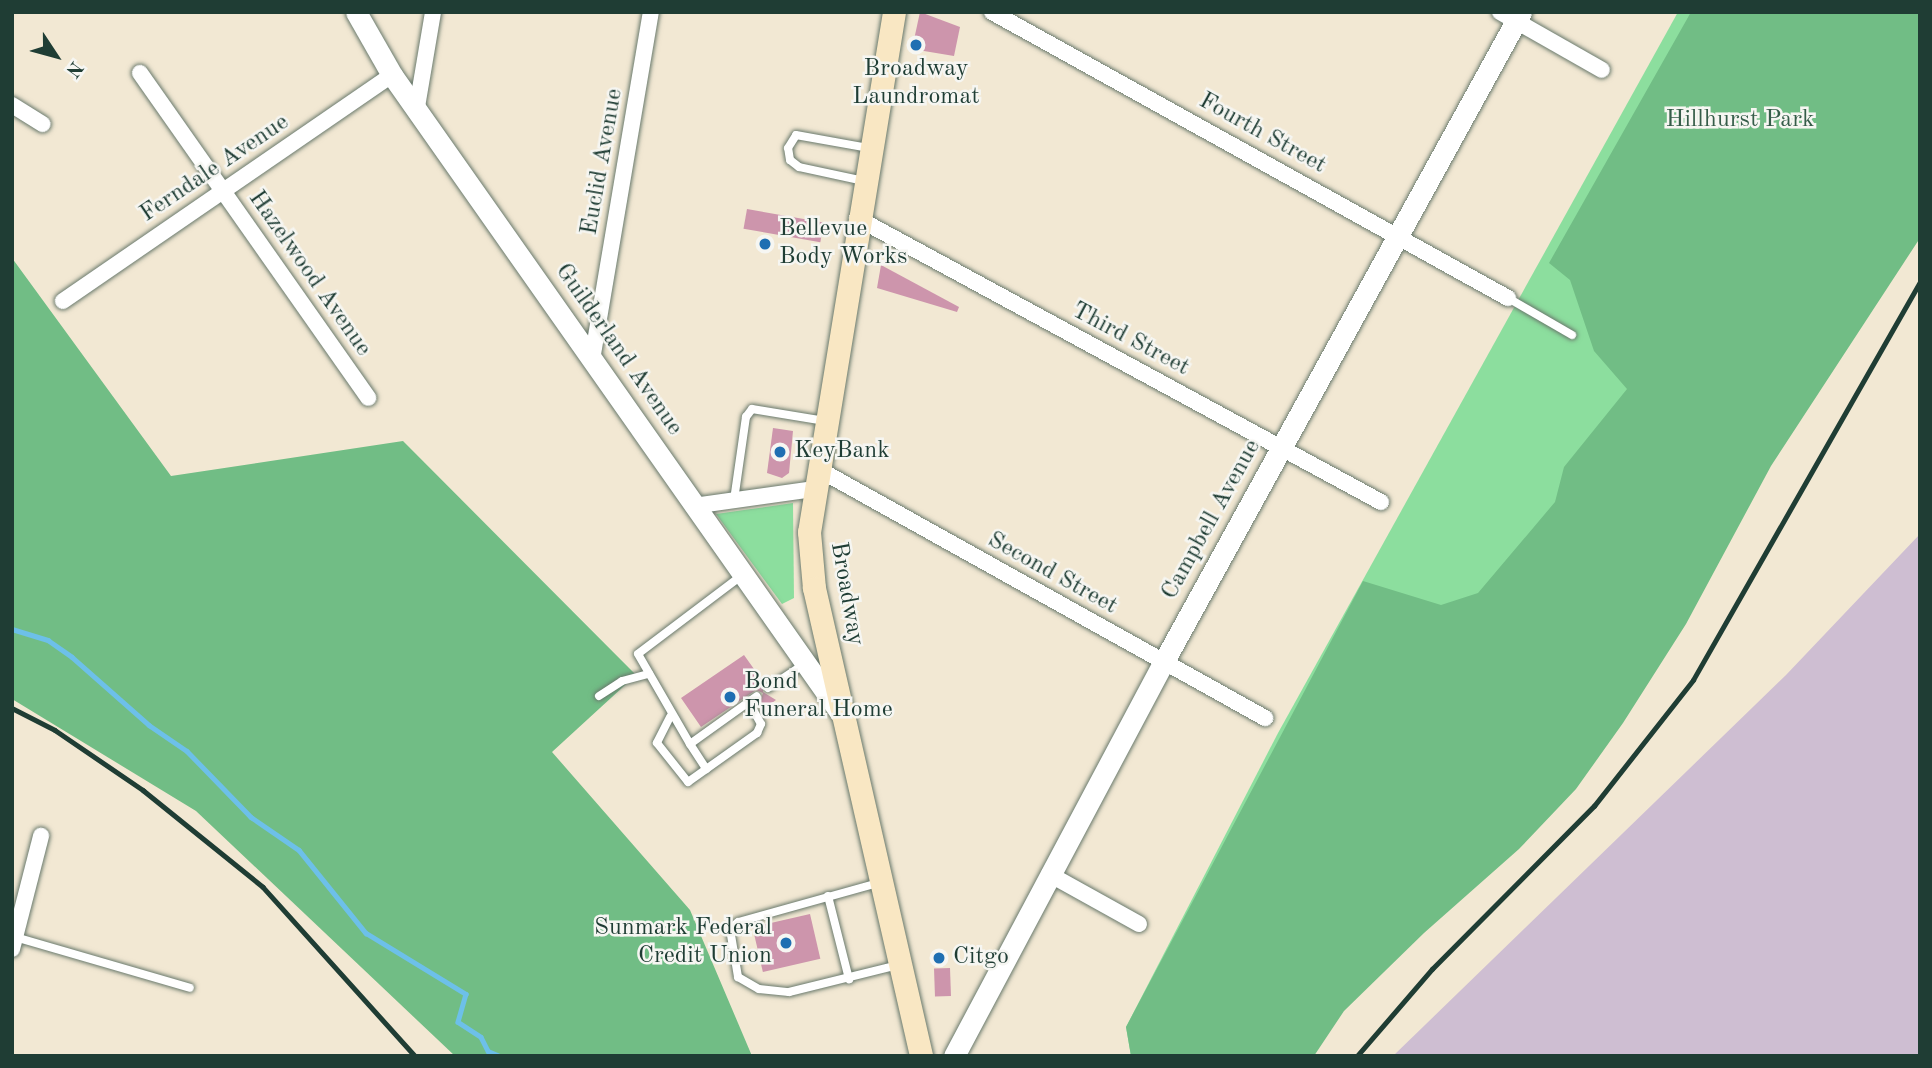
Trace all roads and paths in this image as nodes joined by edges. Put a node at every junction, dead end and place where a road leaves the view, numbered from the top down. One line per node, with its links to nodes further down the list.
1 (356, 12): 9 (street, Guilderland Avenue)
2 (433, 12): 11 (street)
3 (651, 12): 21 (street, Euclid Avenue)
4 (894, 12): 13 (main road, Broadway)
5 (992, 12): 17 (street, Fourth Street)
6 (1512, 15): 7 (street); 17 (street, Campbell Avenue)
7 (1602, 70)
8 (140, 73): 15 (street, Hazelwood Avenue)
9 (392, 75): 11 (street, Guilderland Avenue); 15 (street, Ferndale Avenue)
10 (12, 105): 12 (street)
11 (416, 107): 21 (street, Guilderland Avenue)
12 (43, 124)
13 (870, 148): 14 (main road, Broadway); 14 (lane)
14 (864, 181): 16 (main road, Broadway)
15 (223, 191): 19 (street, Ferndale Avenue); 22 (street, Hazelwood Avenue)
16 (857, 218): 23 (main road, Broadway); 24 (street, Third Street)
17 (1397, 234): 18 (street, Fourth Street); 24 (street, Campbell Avenue)
18 (1508, 298): 20 (lane)
19 (63, 301)
20 (1572, 335)
21 (592, 360): 28 (street, Guilderland Avenue)
22 (368, 398)
23 (825, 421): 25 (main road, Broadway); 26 (lane)
24 (1282, 448): 27 (street, Third Street); 30 (street, Campbell Avenue)
25 (816, 479): 26 (street); 30 (street, Second Street); 35 (main road, Broadway)
26 (734, 500): 28 (street)
27 (1381, 502)
28 (693, 506): 29 (street, Guilderland Avenue)
29 (742, 575): 31 (street, Guilderland Avenue); 32 (lane)
30 (1164, 662): 37 (street, Second Street); 41 (street, Campbell Avenue)
31 (806, 663): 33 (lane); 35 (street, Guilderland Avenue)
32 (649, 674): 34 (lane); 36 (lane)
33 (768, 688)
34 (599, 696)
35 (842, 715): 42 (main road, Broadway)
36 (670, 717): 38 (lane); 39 (lane)
37 (1265, 718)
38 (690, 744): 39 (lane); 39 (lane)
39 (706, 769)
40 (41, 836): 45 (street)
41 (1049, 874): 44 (street); 49 (street, Campbell Avenue)
42 (881, 882): 43 (lane); 46 (main road, Broadway)
43 (828, 896): 47 (lane); 47 (lane)
44 (1139, 924)
45 (13, 941): 48 (lane)
46 (900, 964): 47 (lane); 50 (main road, Broadway)
47 (849, 979)
48 (190, 988)
49 (960, 1051)
50 (920, 1056)

